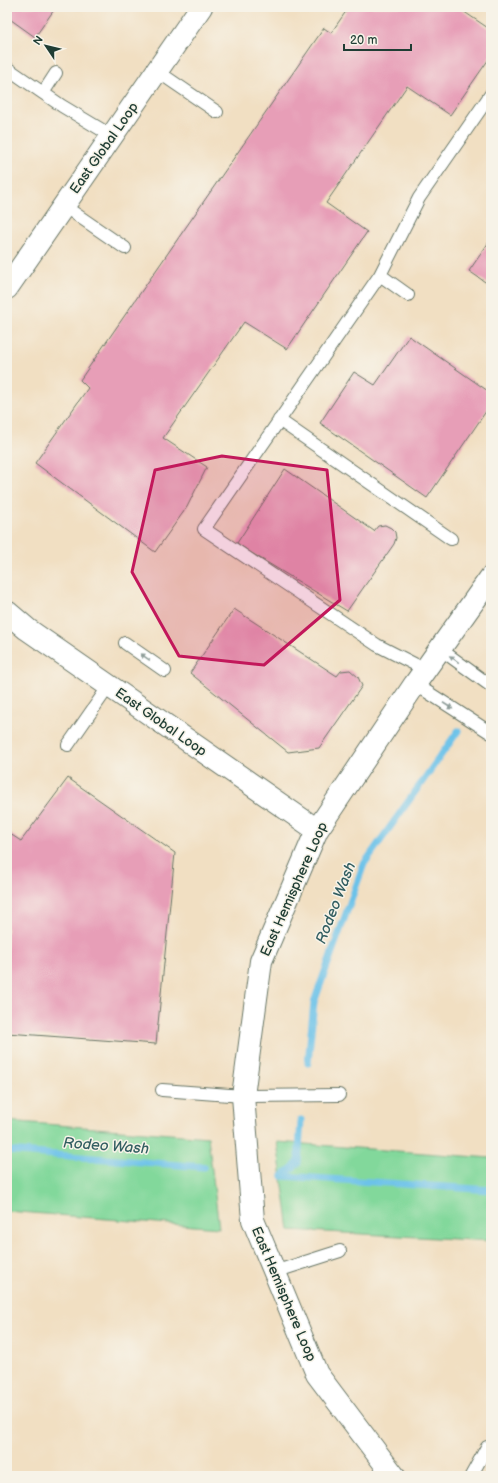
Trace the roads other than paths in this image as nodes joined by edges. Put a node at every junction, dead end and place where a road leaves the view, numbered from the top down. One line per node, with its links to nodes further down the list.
1 (201, 7): 3 (street, East Global Loop)
2 (7, 68): 5 (lane)
3 (157, 71): 7 (lane); 8 (street, East Global Loop)
4 (56, 73): 5 (lane)
5 (43, 93): 8 (lane)
6 (491, 94): 11 (lane)
7 (217, 112)
8 (112, 136): 9 (street, East Global Loop)
9 (64, 206): 10 (lane); 12 (street, East Global Loop)
10 (125, 248)
11 (380, 275): 13 (lane); 14 (lane)
12 (7, 288)
13 (408, 295)
14 (279, 420): 15 (lane); 21 (lane)
15 (451, 539)
16 (491, 577): 19 (street, East Hemisphere Loop)
17 (7, 612): 22 (street, East Global Loop)
18 (125, 642): 20 (lane, one-way to 18)
19 (440, 649): 21 (street, East Hemisphere Loop); 23 (lane, one-way to 19)
20 (165, 671)
21 (421, 677): 24 (lane, one-way to 24); 26 (street, East Hemisphere Loop)
22 (109, 686): 25 (lane); 26 (street, East Global Loop)
23 (491, 686)
24 (491, 733)
25 (68, 745)
26 (317, 830): 29 (street, East Hemisphere Loop)
27 (162, 1090): 29 (lane)
28 (339, 1095): 29 (lane)
29 (243, 1096): 31 (street, East Hemisphere Loop)
30 (340, 1251): 31 (lane)
31 (274, 1272): 33 (street, East Hemisphere Loop)
32 (486, 1448): 34 (lane)
33 (394, 1476)
34 (470, 1476)

